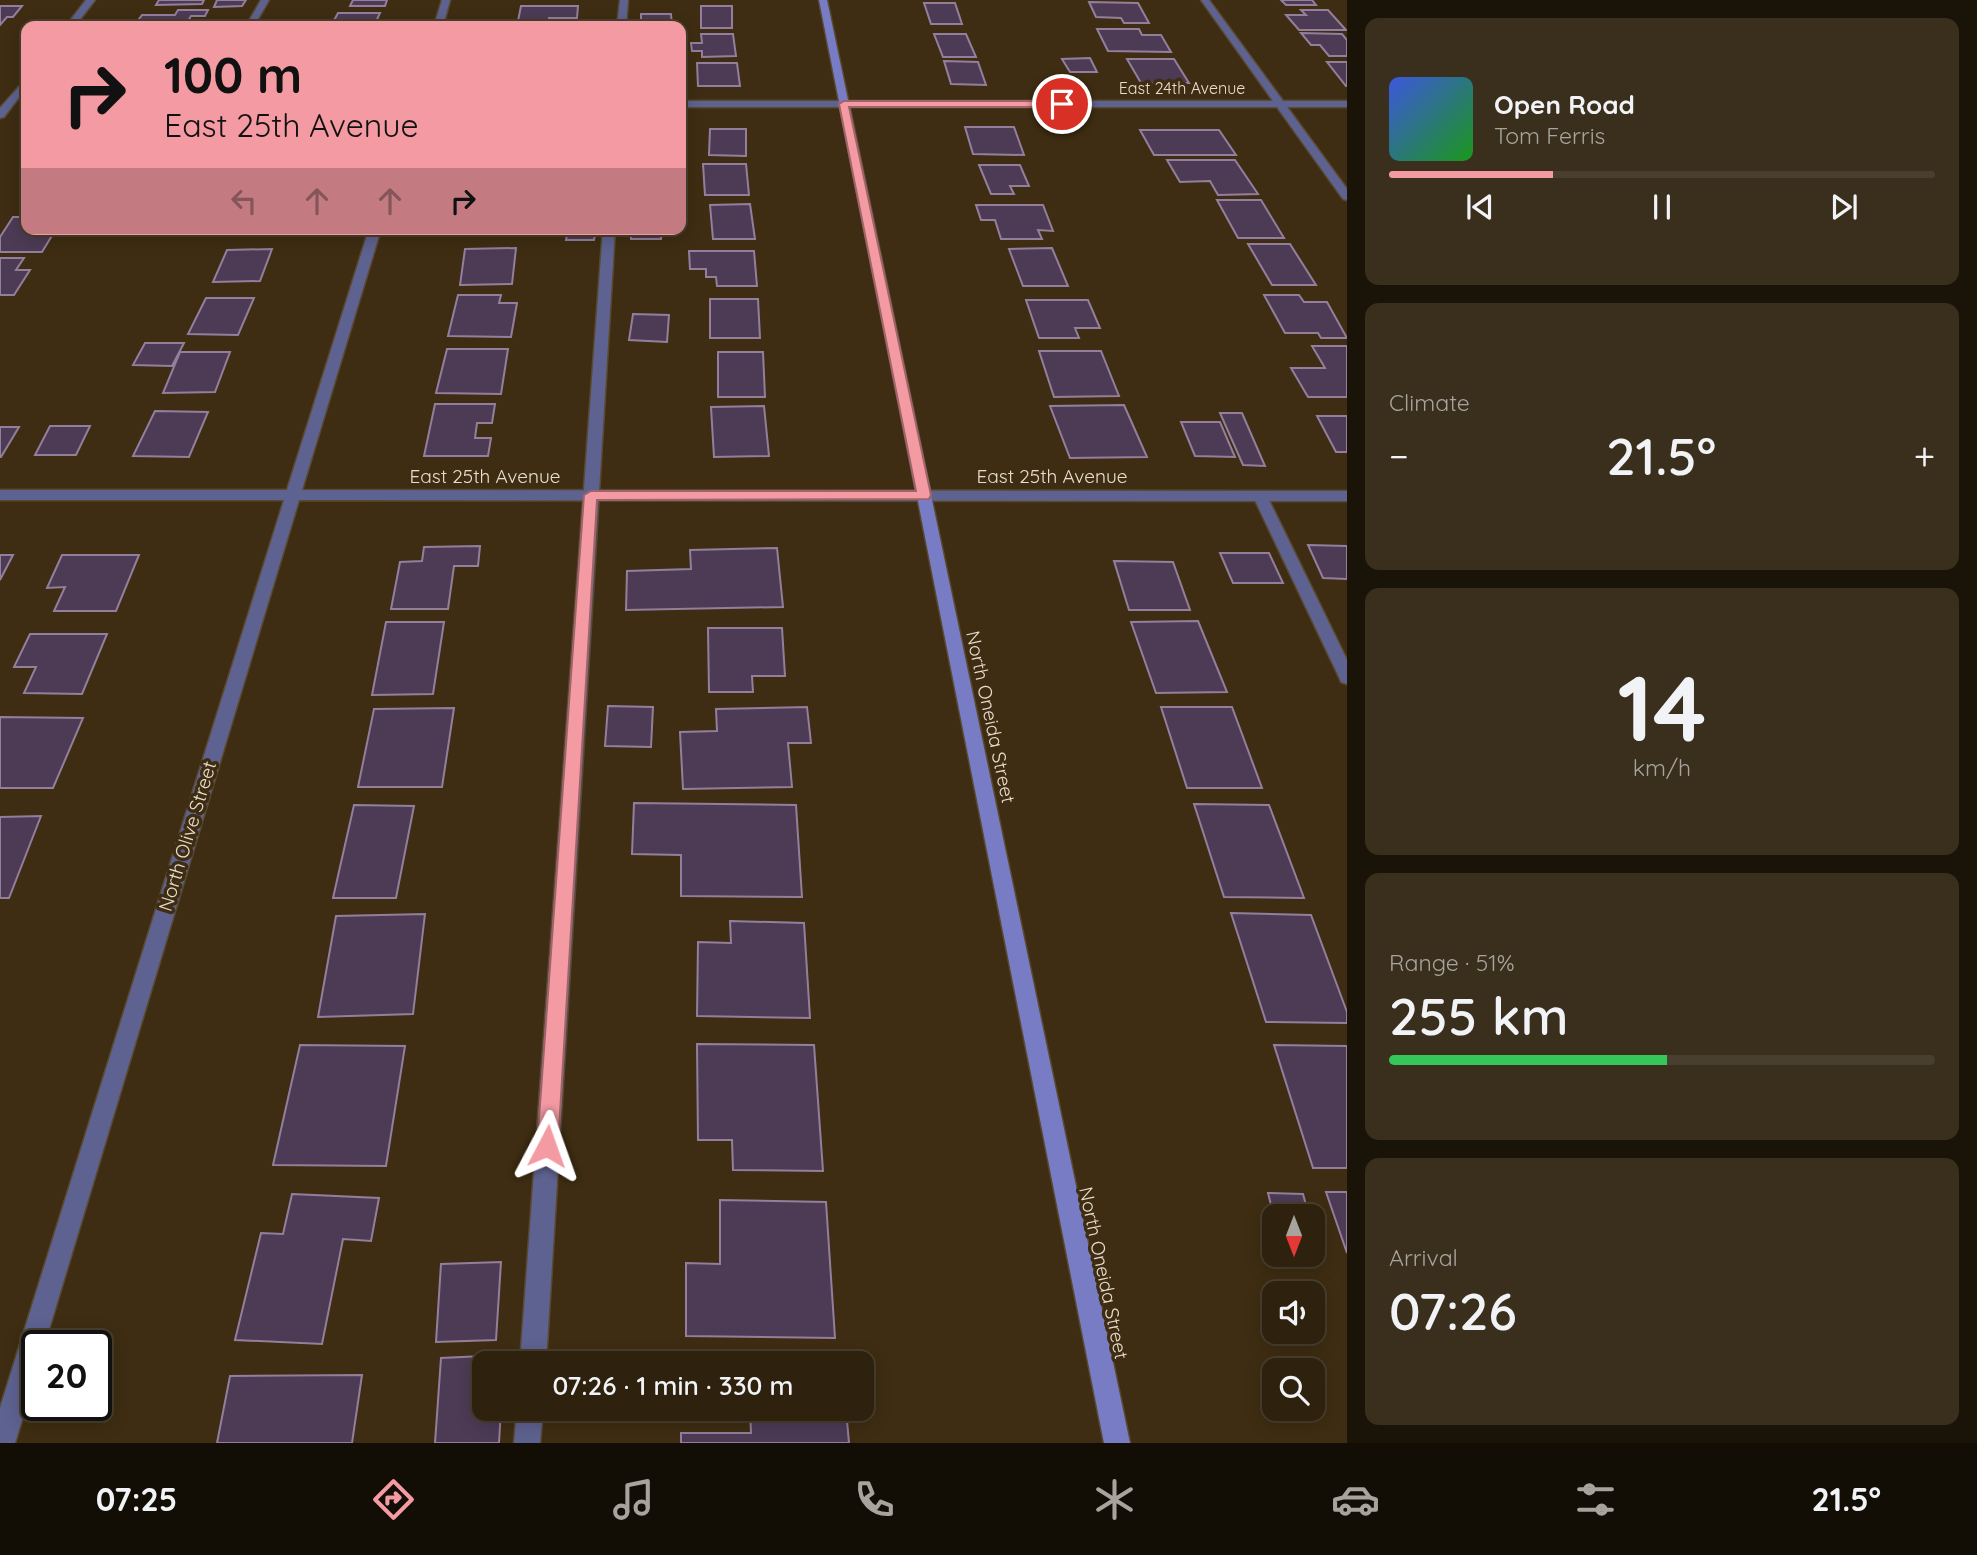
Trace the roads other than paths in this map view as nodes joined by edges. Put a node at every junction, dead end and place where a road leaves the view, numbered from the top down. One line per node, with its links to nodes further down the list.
1 (91, 0): 7 (street)
2 (265, 0): 8 (street)
3 (446, 0): 9 (street)
4 (624, 0): 10 (street)
5 (823, 0): 14 (street, North Oneida Street)
6 (1205, 0): 15 (street)
7 (74, 21)
8 (253, 21)
9 (440, 21)
10 (622, 21)
11 (21, 87): 12 (street)
12 (5, 103): 17 (street)
13 (686, 104): 14 (street, East 24th Avenue)
14 (844, 104): 15 (street, East 24th Avenue); 24 (street, North Oneida Street)
15 (1280, 104): 16 (street, East 24th Avenue); 18 (street)
16 (1347, 104)
17 (0, 115)
18 (1347, 197)
19 (372, 235): 22 (street, North Olive Street)
20 (608, 235): 23 (street)
21 (0, 495): 22 (street, East 25th Avenue)
22 (291, 495): 23 (street, East 25th Avenue); 30 (street, North Olive Street)
23 (591, 495): 24 (street, East 25th Avenue); 28 (street)
24 (924, 495): 25 (street, East 25th Avenue); 32 (street, North Oneida Street)
25 (1260, 496): 26 (street, East 25th Avenue); 27 (street)
26 (1347, 496)
27 (1347, 677)
28 (534, 1351)
29 (529, 1421): 31 (street)
30 (2, 1443)
31 (527, 1443)
32 (1117, 1443)

